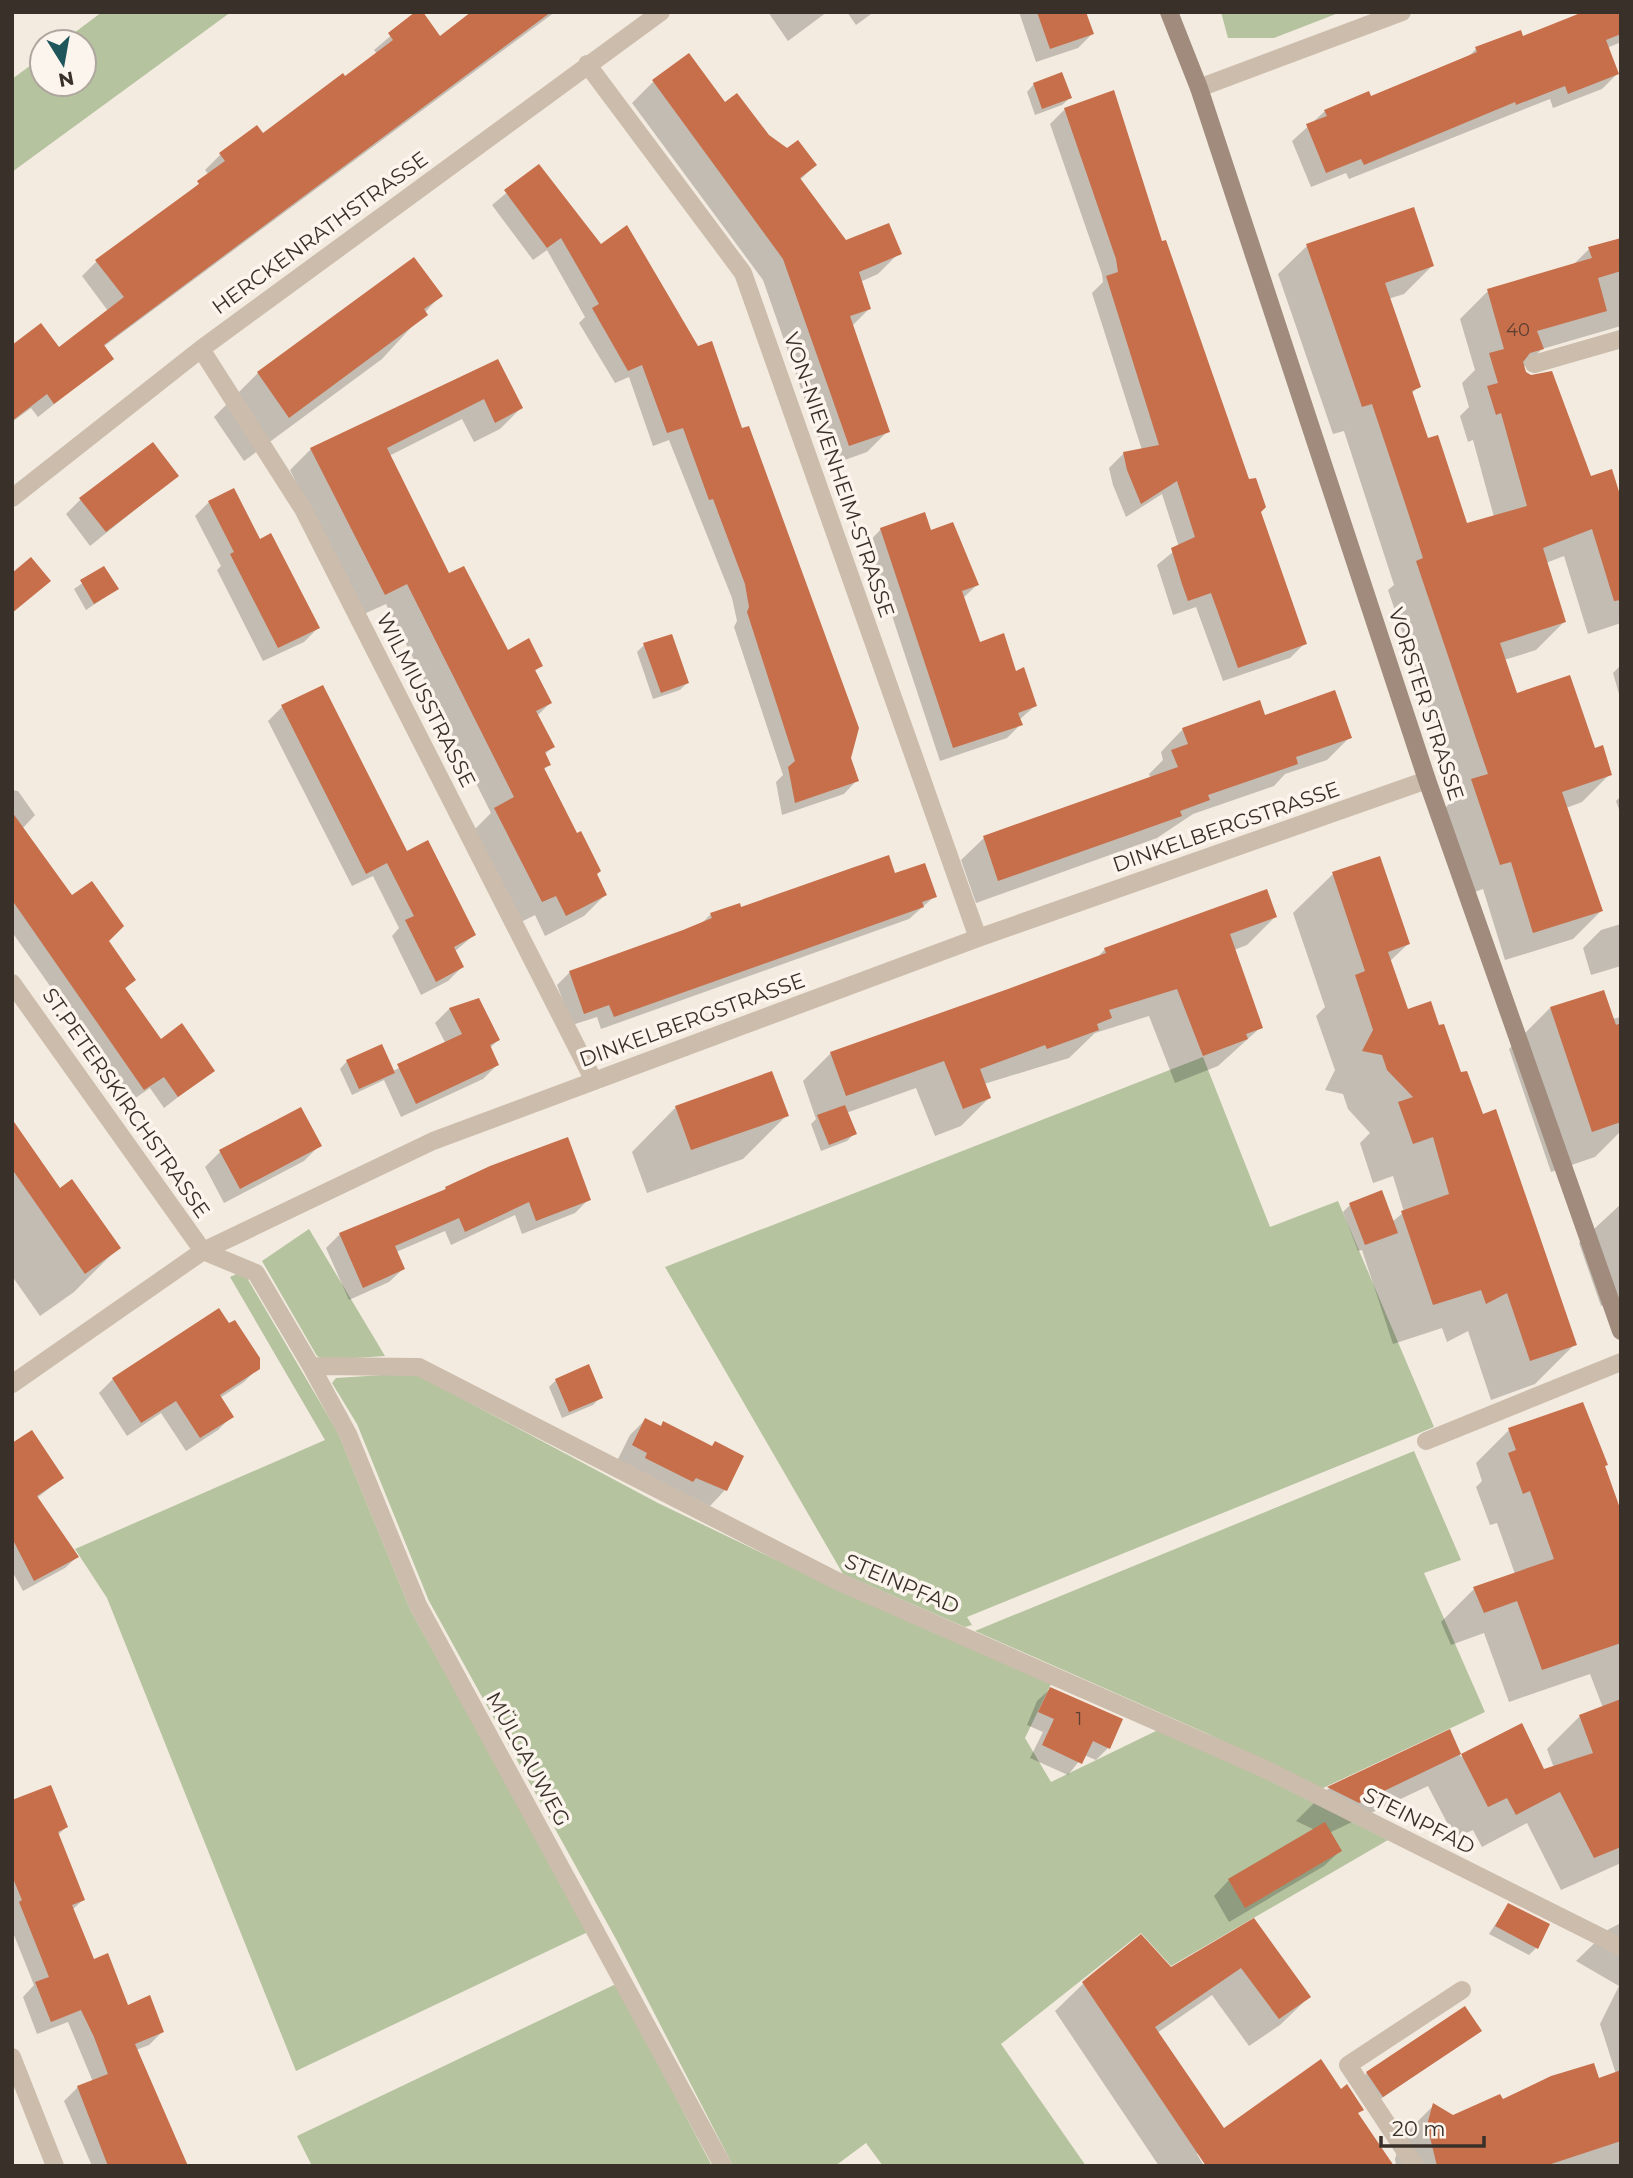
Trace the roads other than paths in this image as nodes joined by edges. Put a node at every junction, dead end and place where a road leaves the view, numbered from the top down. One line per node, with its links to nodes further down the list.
1 (661, 12): 4 (street, HERCKENRATHSTRASSE)
2 (1169, 12): 5 (main road, VORSTER STRASSE)
3 (1402, 12): 5 (street)
4 (587, 64): 7 (street, HERCKENRATHSTRASSE); 11 (street, VON-NIEVENHEIM-STRASSE)
5 (1199, 88): 10 (main road, VORSTER STRASSE)
6 (1619, 344): 8 (street)
7 (201, 349): 9 (street, HERCKENRATHSTRASSE); 13 (street, WILMIUSSTRASSE)
8 (1534, 364)
9 (12, 498)
10 (1427, 780): 11 (street, DINKELBERGSTRASSE); 15 (main road, VORSTER STRASSE)
11 (978, 938): 13 (street, DINKELBERGSTRASSE)
12 (12, 982): 14 (street, ST.PETERSKIRCHSTRASSE)
13 (594, 1081): 14 (street, DINKELBERGSTRASSE)
14 (203, 1251): 17 (street); 18 (street, DINKELBERGSTRASSE)
15 (1621, 1331)
16 (1621, 1362): 19 (street)
17 (310, 1366): 20 (street, STEINPFAD); 24 (street, MÜLGAUWEG)
18 (12, 1384)
19 (1426, 1441)
20 (1621, 1947)
21 (1462, 1990): 25 (street)
22 (12, 2057): 23 (street)
23 (55, 2166)
24 (723, 2166)
25 (1415, 2166)

